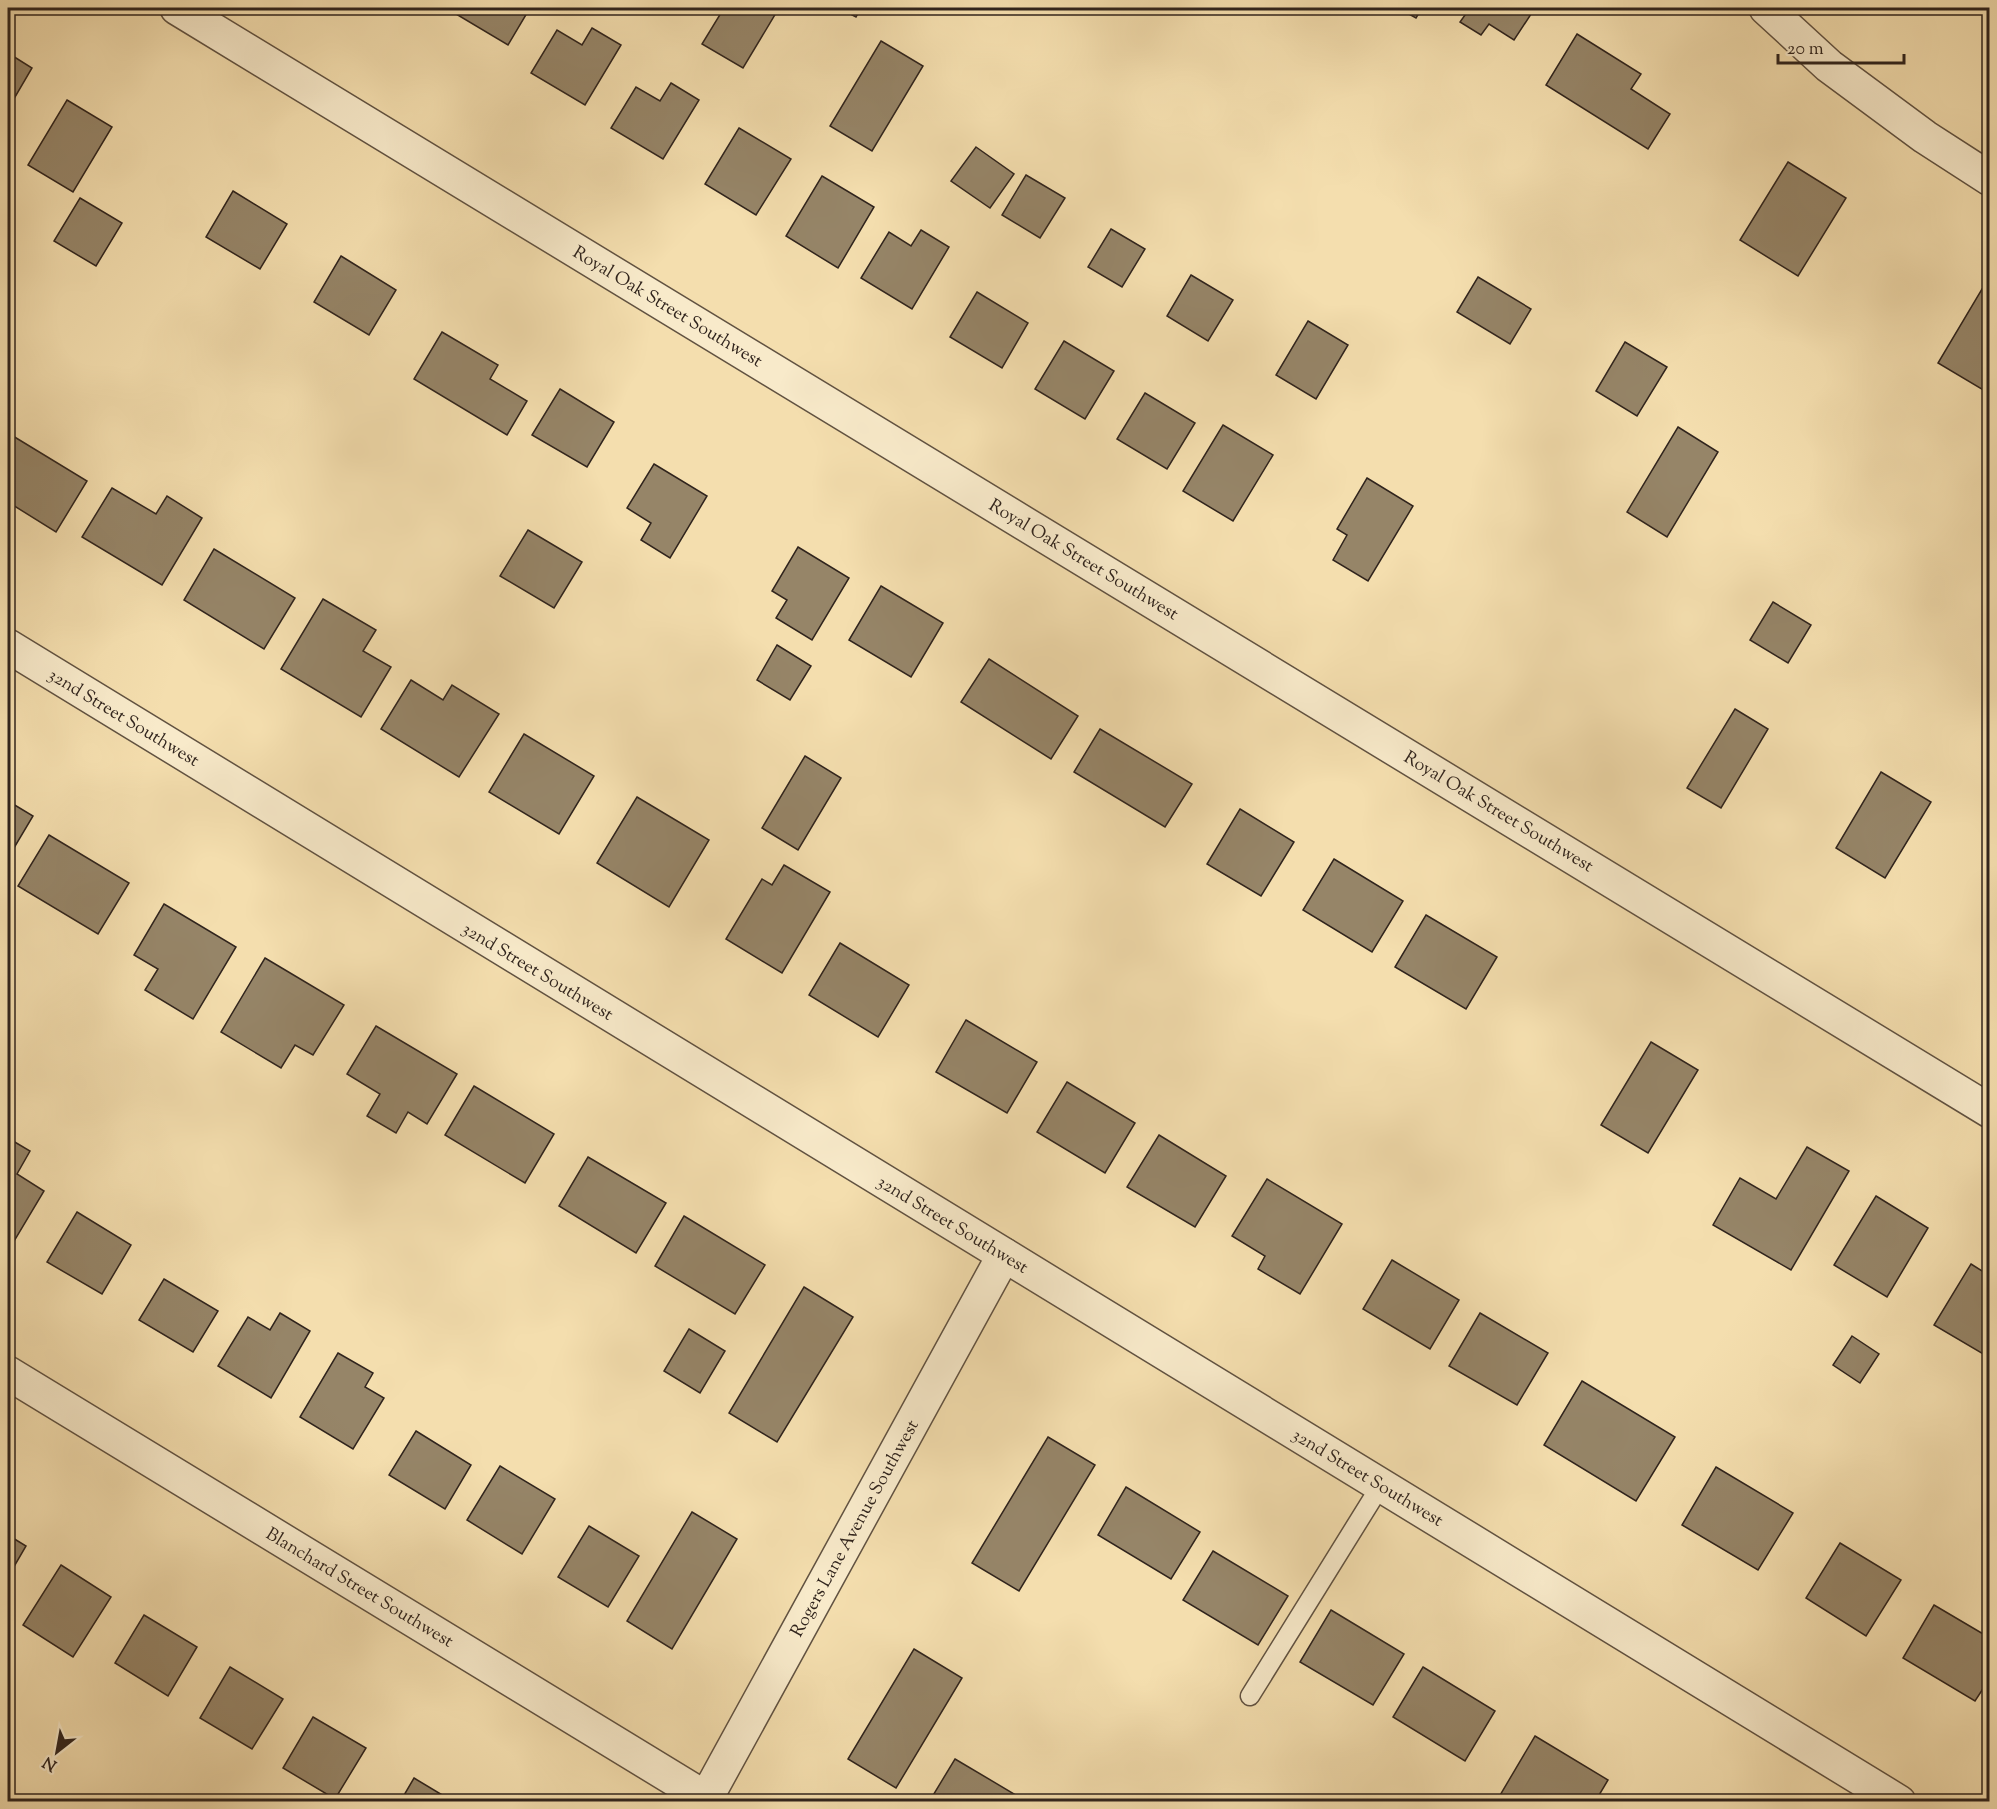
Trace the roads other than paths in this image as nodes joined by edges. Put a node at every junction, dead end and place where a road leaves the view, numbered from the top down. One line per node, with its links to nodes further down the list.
1 (177, 8): 5 (street, Royal Oak Street Southwest)
2 (1766, 8): 3 (street)
3 (1989, 179)
4 (8, 646): 6 (street, 32nd Street Southwest)
5 (1989, 1111)
6 (1004, 1255): 8 (street, 32nd Street Southwest); 10 (street, Rogers Lane Avenue Southwest)
7 (8, 1373): 10 (street, Blanchard Street Southwest)
8 (1381, 1485): 9 (lane); 11 (street, 32nd Street Southwest)
9 (1250, 1696)
10 (707, 1800)
11 (1899, 1802)

